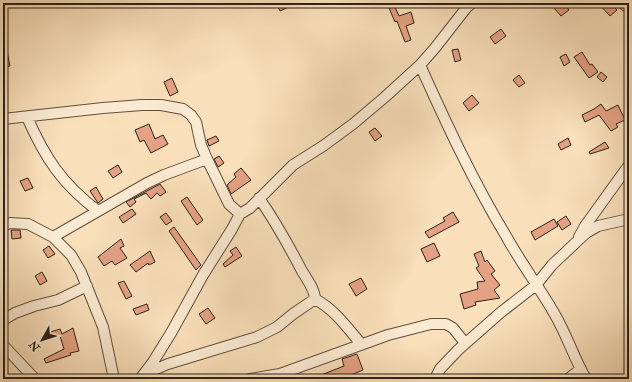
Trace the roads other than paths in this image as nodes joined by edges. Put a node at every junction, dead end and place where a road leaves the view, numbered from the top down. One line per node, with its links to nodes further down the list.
1 (472, 3): 4 (street)
2 (622, 3): 3 (street)
3 (629, 8)
4 (420, 65): 9 (street); 16 (street)
5 (28, 117): 6 (street); 7 (street); 10 (street)
6 (3, 120)
7 (207, 159): 10 (street); 11 (street)
8 (629, 165): 15 (street)
9 (259, 198): 11 (street); 18 (street)
10 (98, 211): 14 (street)
11 (240, 214): 24 (street)
12 (629, 219): 15 (street)
13 (3, 226): 14 (street)
14 (53, 237): 17 (street)
15 (575, 243): 16 (street)
16 (536, 285): 20 (street); 23 (street)
17 (87, 286): 19 (street); 26 (street)
18 (315, 299): 21 (street); 24 (street)
19 (3, 320)
20 (465, 343): 21 (street); 28 (street)
21 (361, 344): 27 (street)
22 (3, 345): 25 (street)
23 (581, 369): 29 (street); 30 (street)
24 (142, 377)
25 (35, 379)
26 (114, 379)
27 (250, 379)
28 (435, 379)
29 (568, 379)
30 (586, 379)

